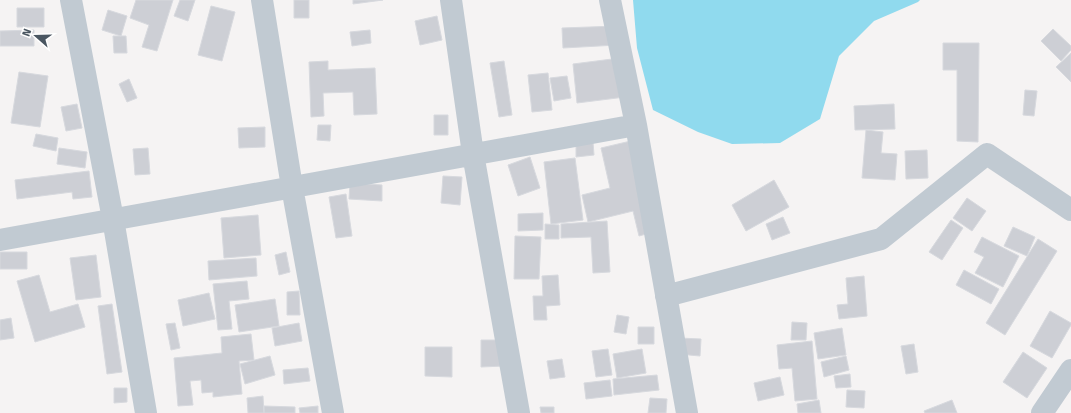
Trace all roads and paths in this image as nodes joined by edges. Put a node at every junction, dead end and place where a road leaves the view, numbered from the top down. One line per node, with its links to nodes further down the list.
1 (71, 0): 9 (street)
2 (262, 0): 7 (street)
3 (451, 0): 6 (street)
4 (610, 0): 5 (street)
5 (636, 124): 6 (street); 11 (street)
6 (473, 154): 7 (street); 15 (street)
7 (292, 187): 9 (street); 14 (street)
8 (1071, 210): 11 (street)
9 (113, 219): 10 (street); 13 (street)
10 (0, 240)
11 (666, 296): 16 (street)
12 (1071, 370): 17 (street)
13 (146, 413)
14 (333, 413)
15 (519, 413)
16 (687, 413)
17 (1042, 413)

